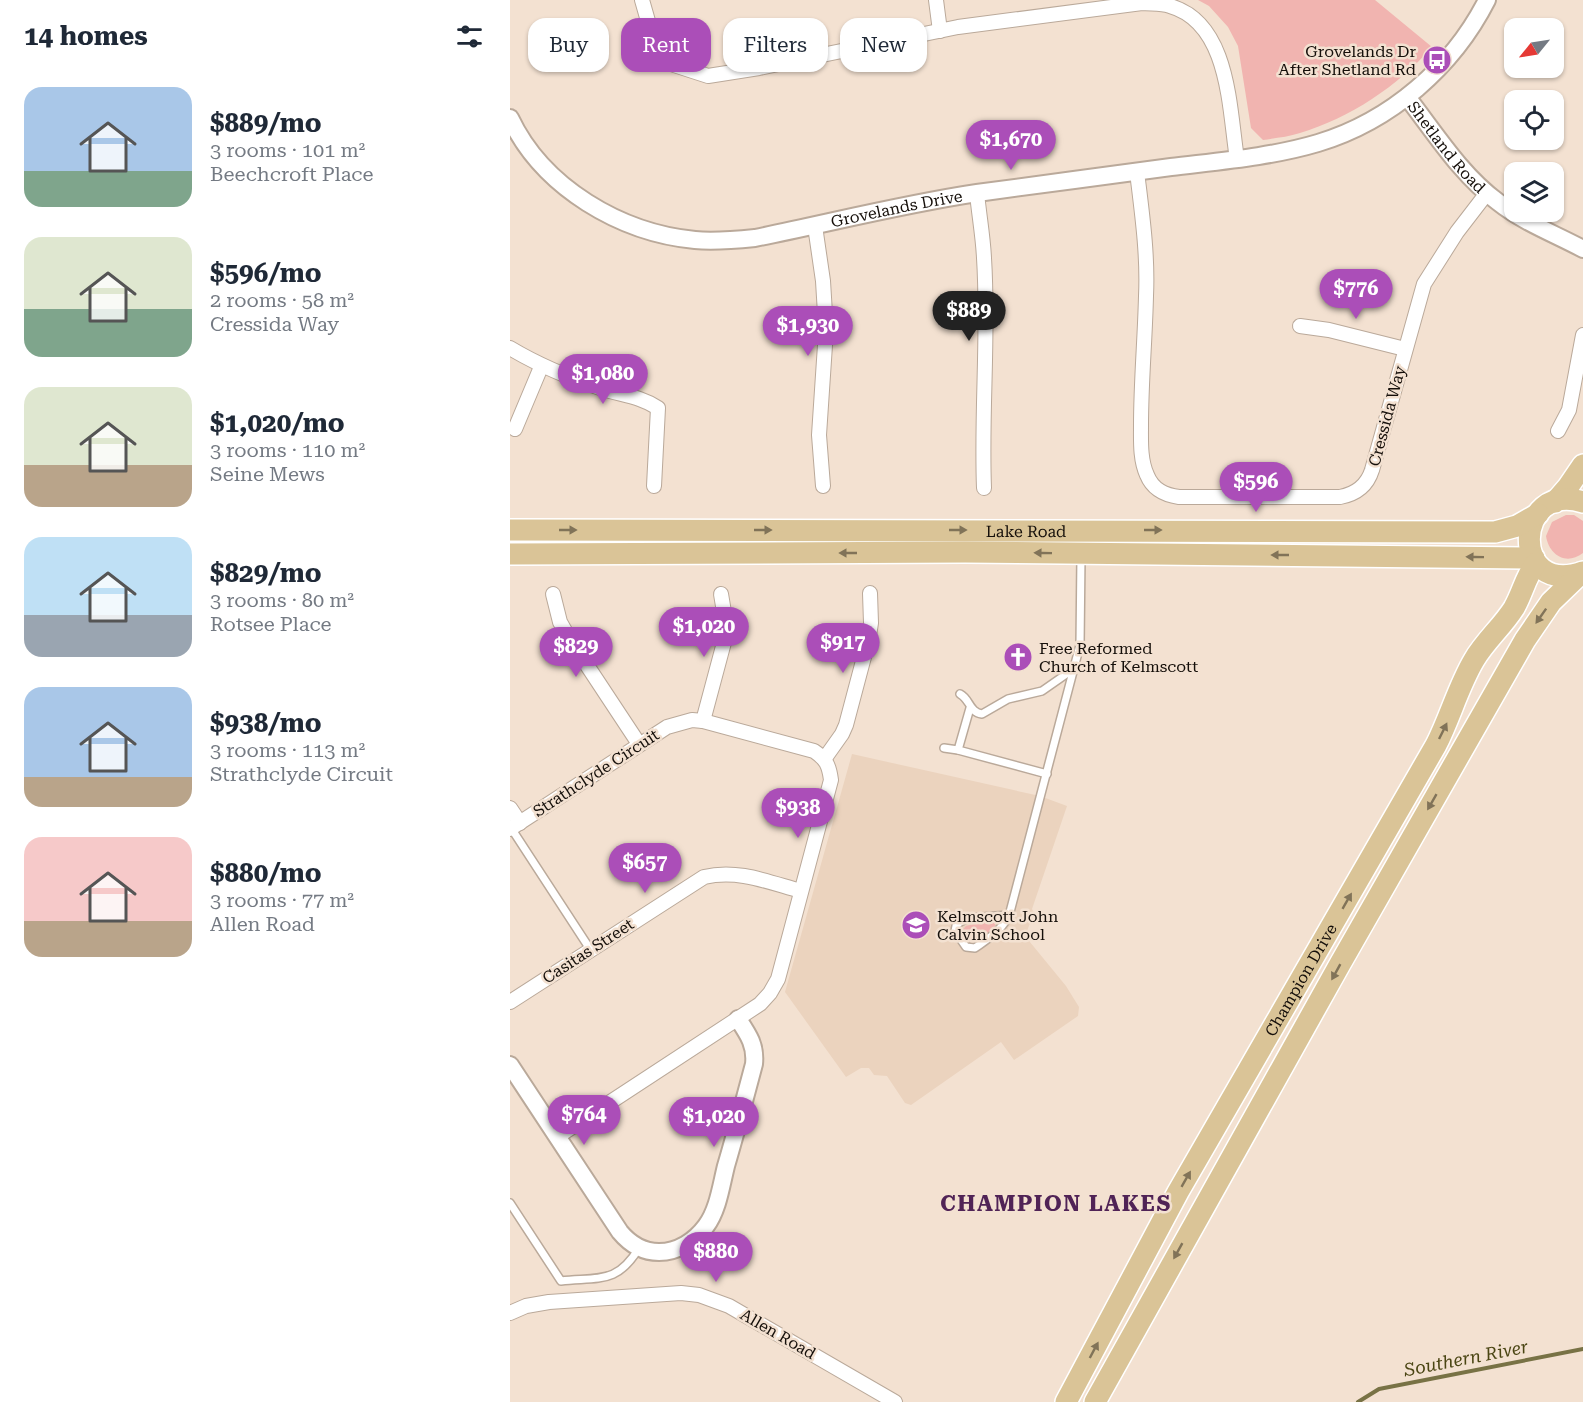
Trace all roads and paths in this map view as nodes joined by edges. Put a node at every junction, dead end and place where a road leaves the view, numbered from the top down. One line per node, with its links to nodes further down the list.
1 (642, 0): 5 (street)
2 (936, 0): 5 (street)
3 (1487, 0): 6 (street, Grovelands Drive)
4 (1090, 5): 5 (street); 8 (street)
5 (940, 31)
6 (1407, 97): 8 (street, Grovelands Drive); 11 (street, Shetland Road)
7 (512, 129): 12 (street, Grovelands Drive)
8 (1237, 159): 9 (street, Grovelands Drive)
9 (1137, 172): 10 (street, Grovelands Drive); 17 (street, Cressida Way)
10 (977, 193): 12 (street, Grovelands Drive); 24 (street)
11 (1487, 193): 13 (street, Shetland Road); 17 (street, Cressida Way)
12 (815, 226): 23 (street)
13 (1583, 249)
14 (1300, 326): 17 (street)
15 (1583, 334): 20 (street)
16 (510, 348): 18 (street)
17 (1405, 349)
18 (541, 367): 19 (street); 22 (street)
19 (515, 429)
20 (1558, 431)
21 (1583, 465): 26 (main road)
22 (654, 486)
23 (823, 486)
24 (984, 488)
25 (1583, 502): 26 (main road)
26 (1547, 508): 28 (main road, Lake Road, one-way to 26); 31 (main road)
27 (510, 530): 28 (main road, Lake Road, one-way to 28)
28 (1082, 530): 30 (main road)
29 (510, 554): 30 (main road, Lake Road, one-way to 29)
30 (1081, 554): 31 (main road, Lake Road, one-way to 30); 36 (lane)
31 (1535, 560): 32 (main road); 58 (main road, Champion Drive, one-way to 31)
32 (1582, 573): 59 (main road, Champion Drive, one-way to 59)
33 (870, 593): 43 (street)
34 (553, 594): 40 (street)
35 (721, 594): 39 (street)
36 (1075, 668): 38 (lane); 44 (lane)
37 (960, 694): 38 (lane)
38 (970, 708): 42 (lane)
39 (703, 721): 40 (street, Strathclyde Circuit); 43 (street, Strathclyde Circuit)
40 (639, 744): 46 (street, Strathclyde Circuit)
41 (944, 748): 42 (lane)
42 (958, 750): 44 (lane)
43 (825, 758): 47 (street)
44 (1047, 774): 48 (lane)
45 (510, 808): 46 (street)
46 (513, 827): 49 (lane)
47 (801, 891): 49 (street, Casitas Street); 51 (street)
48 (1009, 915): 48 (lane)
49 (590, 949): 50 (street, Casitas Street)
50 (510, 1002)
51 (738, 1019): 53 (street); 55 (street)
52 (510, 1065): 53 (street)
53 (557, 1137): 55 (street)
54 (510, 1203): 55 (lane)
55 (639, 1248)
56 (510, 1313): 57 (street, Allen Road)
57 (895, 1402)
58 (1066, 1402)
59 (1095, 1402)

